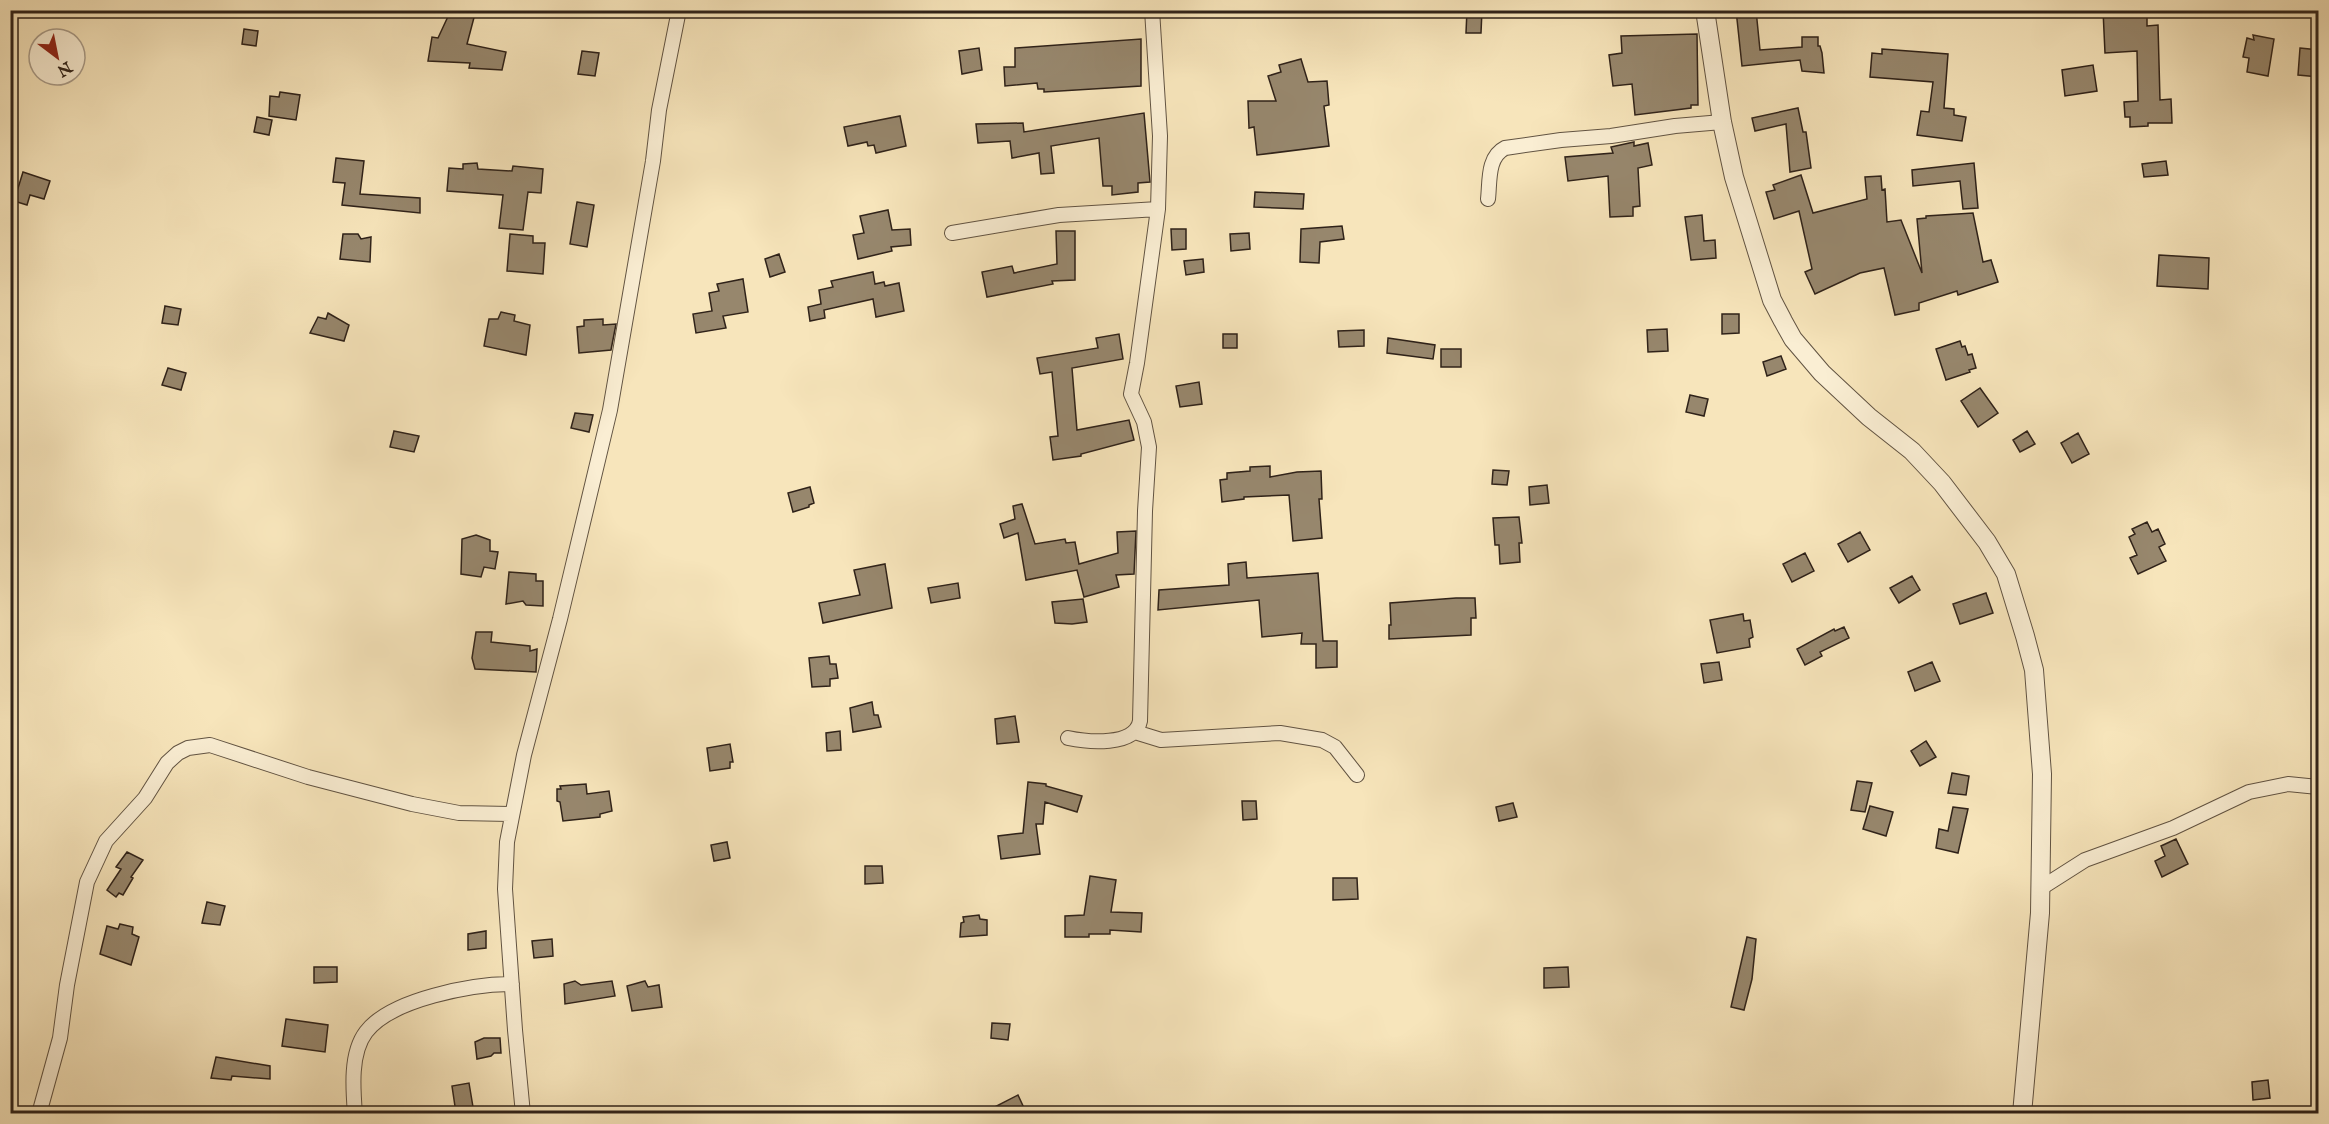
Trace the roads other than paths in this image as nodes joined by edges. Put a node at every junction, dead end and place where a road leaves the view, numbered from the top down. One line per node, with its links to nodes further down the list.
1 (679, 10): 12 (street)
2 (1152, 10): 6 (street)
3 (1705, 10): 4 (street)
4 (1722, 122): 5 (street); 13 (street)
5 (1488, 199)
6 (1158, 208): 7 (street); 8 (street)
7 (951, 233)
8 (1135, 732): 9 (street); 10 (street)
9 (1068, 738)
10 (1357, 776)
11 (2319, 787): 13 (street)
12 (511, 814): 14 (street); 15 (street)
13 (2041, 888): 18 (street)
14 (513, 984): 16 (street); 17 (street)
15 (39, 1113)
16 (355, 1113)
17 (524, 1113)
18 (2022, 1113)

